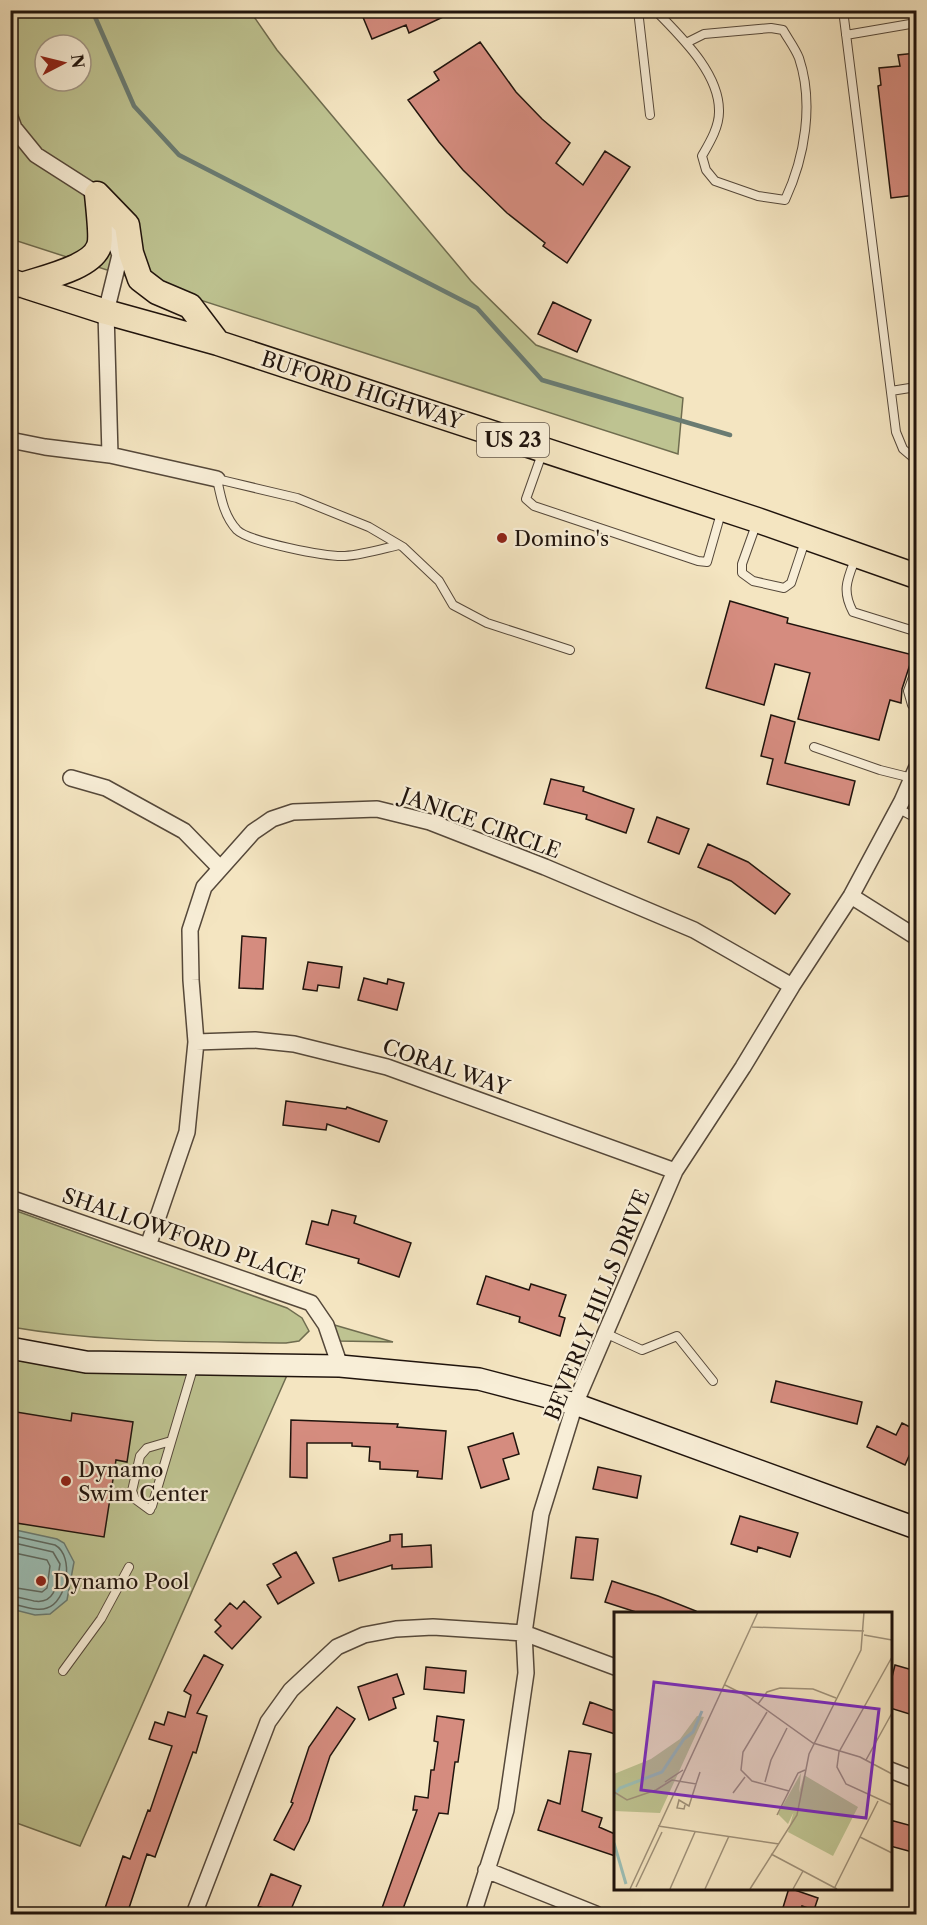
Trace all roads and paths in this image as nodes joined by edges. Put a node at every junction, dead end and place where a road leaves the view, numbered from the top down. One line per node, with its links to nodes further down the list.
1 (638, 10): 7 (lane)
2 (655, 10): 6 (lane)
3 (843, 10): 5 (lane)
4 (916, 23): 5 (lane)
5 (846, 35): 14 (lane)
6 (686, 43): 6 (lane)
7 (650, 115)
8 (10, 117): 9 (street)
9 (97, 194): 10 (main road); 11 (street); 12 (main road)
10 (16, 283): 11 (main road, BUFORD HIGHWAY / US 23)
11 (106, 312): 12 (main road, BUFORD HIGHWAY / US 23); 17 (street)
12 (218, 343): 16 (main road, BUFORD HIGHWAY / US 23)
13 (916, 387): 14 (lane)
14 (891, 392): 18 (lane)
15 (10, 440): 17 (street)
16 (543, 450): 20 (main road, BUFORD HIGHWAY / US 23); 20 (lane)
17 (110, 455): 19 (street)
18 (916, 460)
19 (217, 479): 23 (lane); 23 (lane)
20 (723, 509): 21 (main road, BUFORD HIGHWAY / US 23)
21 (757, 520): 22 (main road, BUFORD HIGHWAY / US 23); 22 (lane)
22 (806, 537): 24 (main road, BUFORD HIGHWAY / US 23)
23 (399, 545): 27 (lane)
24 (857, 555): 25 (main road, BUFORD HIGHWAY / US 23); 26 (lane)
25 (916, 576)
26 (916, 635)
27 (570, 650)
28 (916, 669): 29 (lane)
29 (916, 708)
30 (814, 747): 31 (lane)
31 (914, 773): 33 (street, BEVERLY HILLS DRIVE)
32 (71, 778): 35 (street)
33 (898, 808): 34 (lane); 36 (street, BEVERLY HILLS DRIVE)
34 (916, 818)
35 (220, 868): 38 (street, JANICE CIRCLE); 39 (street, JANICE CIRCLE)
36 (851, 897): 37 (street); 38 (street, BEVERLY HILLS DRIVE)
37 (916, 938)
38 (792, 986): 40 (street, BEVERLY HILLS DRIVE)
39 (196, 1042): 40 (street, CORAL WAY); 42 (street, JANICE CIRCLE)
40 (675, 1171): 43 (street, BEVERLY HILLS DRIVE)
41 (10, 1198): 42 (street, SHALLOWFORD PLACE)
42 (148, 1246): 46 (street, SHALLOWFORD PLACE)
43 (605, 1333): 47 (lane); 48 (street, BEVERLY HILLS DRIVE)
44 (10, 1348): 45 (street)
45 (195, 1364): 46 (street); 49 (lane)
46 (340, 1366): 48 (street)
47 (713, 1382)
48 (575, 1404): 50 (street); 52 (street, BEVERLY HILLS DRIVE)
49 (171, 1441): 49 (lane)
50 (916, 1528)
51 (129, 1567): 54 (lane)
52 (524, 1633): 53 (street); 57 (street, BEVERLY HILLS DRIVE); 58 (street)
53 (614, 1667)
54 (63, 1671)
55 (891, 1770): 56 (street)
56 (916, 1780)
57 (486, 1870): 59 (street, BEVERLY HILLS DRIVE); 60 (street)
58 (194, 1914)
59 (473, 1914)
60 (596, 1914)

